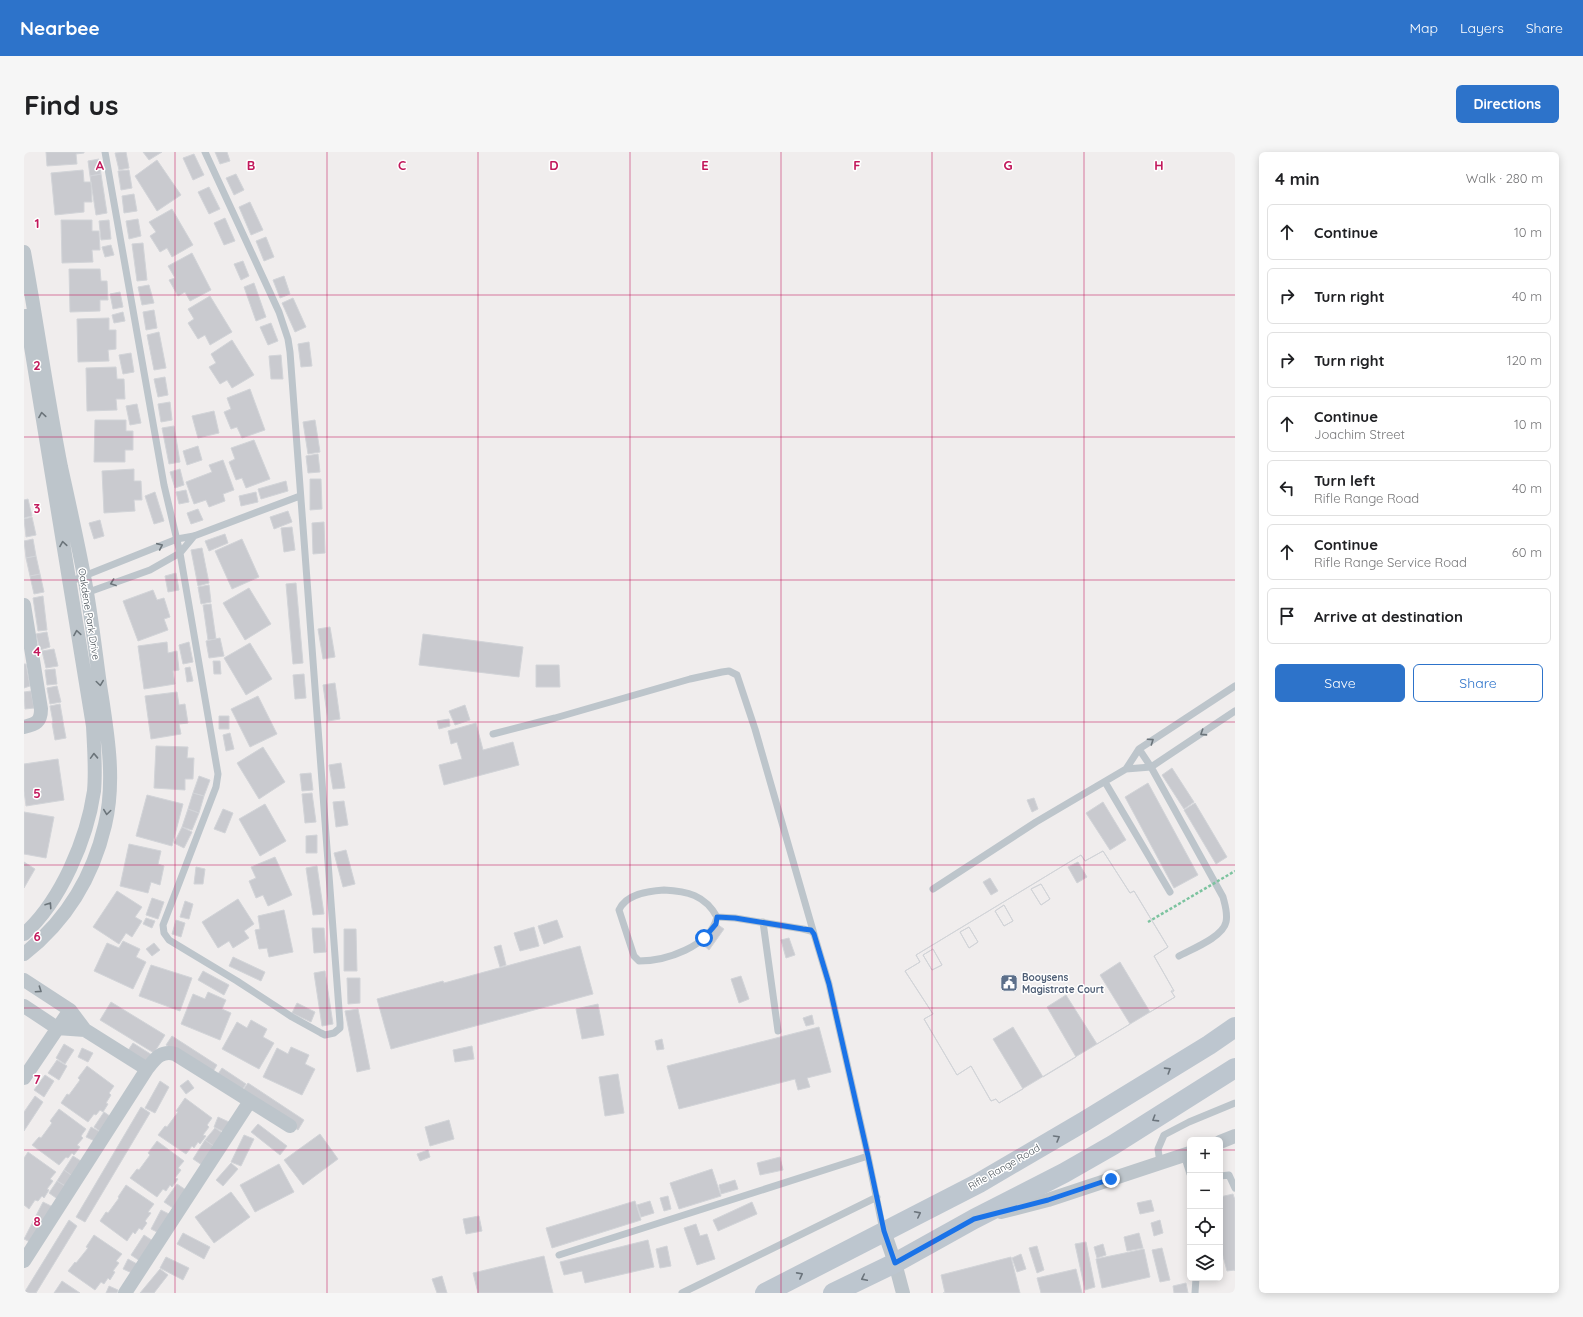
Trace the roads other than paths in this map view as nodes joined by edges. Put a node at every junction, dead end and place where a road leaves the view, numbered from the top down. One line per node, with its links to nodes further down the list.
1 (105, 152): 7 (lane)
2 (205, 152): 5 (lane)
3 (24, 252): 9 (street, Oakdene Park Drive)
4 (24, 306): 10 (street, Oakdene Park Drive, one-way to 4)
5 (300, 496): 6 (lane); 8 (lane)
6 (194, 536): 7 (lane); 8 (lane)
7 (177, 539): 8 (lane); 9 (lane, one-way to 7)
8 (180, 553): 11 (lane, one-way to 11)
9 (84, 575): 10 (lane); 11 (street, Oakdene Park Drive)
10 (69, 582): 12 (street, Oakdene Park Drive)
11 (87, 593): 12 (lane); 28 (street, Oakdene Park Drive, one-way to 28)
12 (72, 597): 26 (street, Oakdene Park Drive, one-way to 12)
13 (24, 605): 16 (street)
14 (1235, 686): 18 (lane, one-way to 14)
15 (1235, 712): 19 (lane, one-way to 19)
16 (24, 727)
17 (493, 734): 27 (lane)
18 (1139, 749): 19 (lane); 20 (lane)
19 (1151, 767): 20 (lane); 29 (lane)
20 (1126, 769): 21 (lane)
21 (1105, 782): 22 (lane); 23 (lane)
22 (933, 889)
23 (1170, 892)
24 (717, 917): 24 (lane); 25 (lane)
25 (763, 922): 27 (lane); 36 (lane)
26 (24, 934)
27 (814, 934): 46 (lane)
28 (24, 954)
29 (1179, 956)
30 (24, 980): 32 (street, one-way to 32)
31 (24, 1006): 34 (street)
32 (70, 1010): 34 (street); 35 (street)
33 (1235, 1027): 52 (main road, Rifle Range Road, one-way to 33)
34 (57, 1028): 35 (street); 39 (street)
35 (85, 1030): 38 (street)
36 (778, 1031)
37 (1235, 1068): 51 (main road, one-way to 51)
38 (147, 1070): 40 (street); 54 (street)
39 (24, 1078)
40 (250, 1101): 42 (street); 57 (street)
41 (1235, 1103): 47 (lane)
42 (290, 1126)
43 (1235, 1136): 44 (street)
44 (1223, 1141)
45 (1187, 1154): 47 (street)
46 (868, 1156): 50 (lane); 53 (lane)
47 (1160, 1163): 51 (street)
48 (1223, 1176): 49 (lane)
49 (1235, 1188)
50 (877, 1197): 52 (lane); 58 (lane)
51 (974, 1219): 55 (main road)
52 (884, 1231): 55 (street); 59 (main road, Rifle Range Road, one-way to 52)
53 (559, 1255)
54 (24, 1261)
55 (895, 1263): 60 (main road, one-way to 60); 61 (street)
56 (1196, 1281): 62 (lane)
57 (125, 1293)
58 (682, 1293)
59 (765, 1293)
60 (833, 1293)
61 (903, 1293)
62 (1195, 1293)

